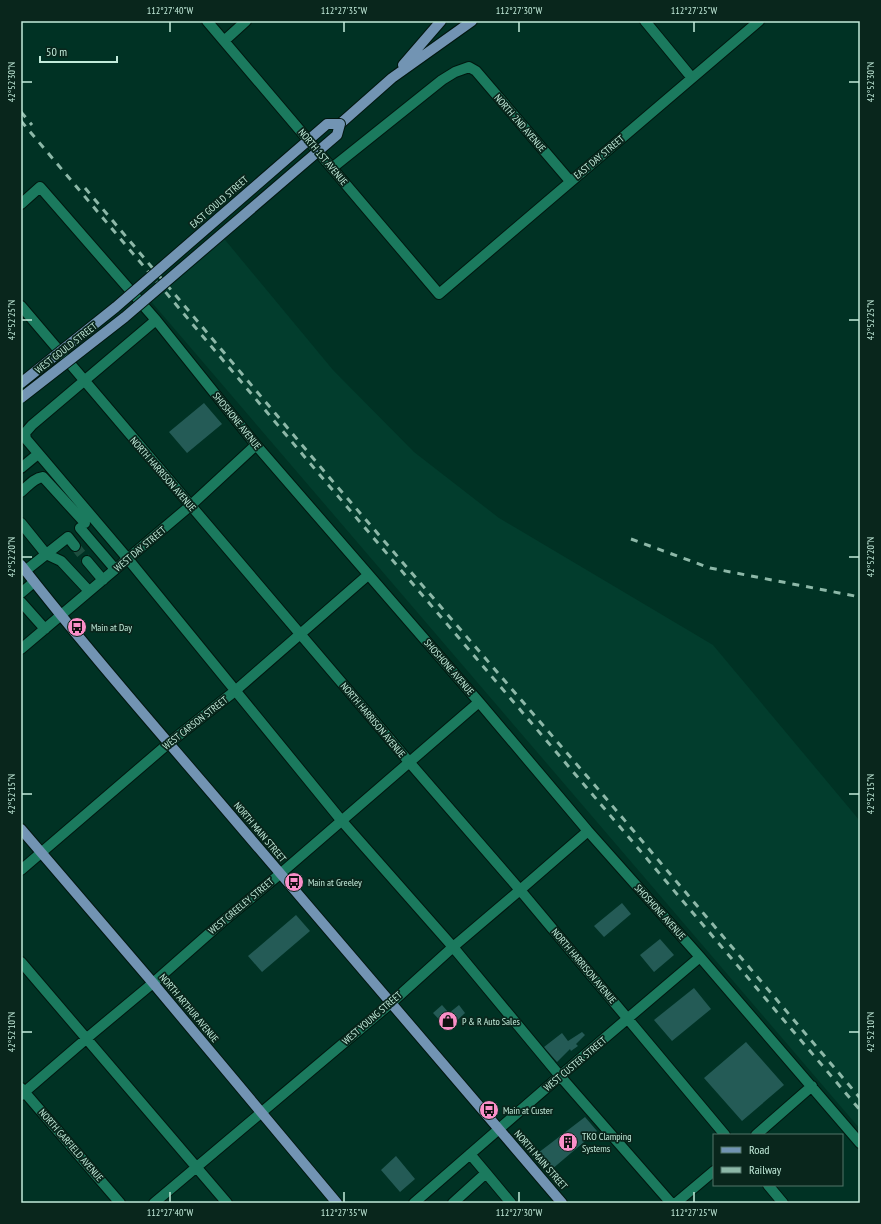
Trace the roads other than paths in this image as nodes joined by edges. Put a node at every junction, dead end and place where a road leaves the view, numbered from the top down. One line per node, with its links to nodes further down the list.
1 (207, 21): 7 (street, NORTH 1ST AVENUE)
2 (246, 21): 7 (street)
3 (441, 21): 8 (main road)
4 (472, 21): 8 (main road, EAST GOULD STREET)
5 (644, 21): 9 (street)
6 (759, 21): 9 (street, EAST DAY STREET)
7 (224, 41): 11 (street, NORTH 1ST AVENUE)
8 (392, 78): 10 (main road, EAST GOULD STREET)
9 (692, 78): 12 (street, EAST DAY STREET)
10 (340, 124): 16 (main road, EAST GOULD STREET, bridge); 17 (main road, EAST GOULD STREET, bridge)
11 (332, 168): 12 (street, NORTH 2ND AVENUE); 14 (street, NORTH 1ST AVENUE)
12 (570, 181): 14 (street, EAST DAY STREET)
13 (21, 204): 18 (street, SHOSHONE AVENUE)
14 (439, 294)
15 (21, 306): 19 (street, NORTH HARRISON AVENUE)
16 (116, 307): 20 (main road, WEST GOULD STREET, bridge)
17 (125, 317): 21 (main road, WEST GOULD STREET, bridge)
18 (156, 320): 19 (street); 22 (street, SHOSHONE AVENUE)
19 (83, 380): 23 (street); 26 (street, NORTH HARRISON AVENUE)
20 (21, 383)
21 (21, 398)
22 (256, 445): 26 (street, WEST DAY STREET); 36 (street, SHOSHONE AVENUE)
23 (38, 454): 24 (street); 28 (street)
24 (21, 468)
25 (21, 492): 28 (street)
26 (190, 506): 32 (street, WEST DAY STREET); 44 (street, NORTH HARRISON AVENUE)
27 (21, 523): 31 (street)
28 (86, 523): 29 (street); 32 (street); 35 (street)
29 (68, 537): 30 (street); 31 (street)
30 (75, 546)
31 (46, 554): 34 (street); 39 (street)
32 (128, 559): 35 (street, WEST DAY STREET); 46 (street)
33 (87, 560): 37 (street)
34 (23, 568): 38 (main road, NORTH MAIN STREET)
35 (115, 569): 37 (street, WEST DAY STREET)
36 (368, 575): 44 (street, WEST CARSON STREET); 47 (street, SHOSHONE AVENUE)
37 (103, 580): 39 (street, WEST DAY STREET)
38 (34, 582): 40 (street); 42 (main road, NORTH MAIN STREET)
39 (89, 591): 42 (street, WEST DAY STREET)
40 (21, 593)
41 (21, 602): 43 (street)
42 (61, 616): 43 (street, WEST DAY STREET); 48 (main road, NORTH MAIN STREET)
43 (45, 629): 45 (street, WEST DAY STREET)
44 (301, 634): 46 (street, WEST CARSON STREET); 49 (street, NORTH HARRISON AVENUE)
45 (21, 650)
46 (235, 691): 48 (street, WEST CARSON STREET); 50 (street)
47 (479, 702): 49 (street, WEST GREELEY STREET); 52 (street, SHOSHONE AVENUE)
48 (169, 743): 53 (street, WEST CARSON STREET); 55 (main road, NORTH MAIN STREET)
49 (410, 763): 50 (street, WEST GREELEY STREET); 56 (street, NORTH HARRISON AVENUE)
50 (342, 820): 55 (street, WEST GREELEY STREET); 57 (street)
51 (21, 829): 53 (main road, NORTH ARTHUR AVENUE)
52 (588, 831): 56 (street, WEST YOUNG STREET); 58 (street, SHOSHONE AVENUE)
53 (41, 853): 54 (street, WEST CARSON STREET); 60 (main road, NORTH ARTHUR AVENUE)
54 (21, 870)
55 (280, 874): 60 (street, WEST GREELEY STREET); 61 (main road, NORTH MAIN STREET)
56 (520, 890): 57 (street, WEST YOUNG STREET); 62 (street, NORTH HARRISON AVENUE)
57 (453, 947): 61 (street, WEST YOUNG STREET); 64 (street)
58 (700, 958): 62 (street, WEST CUSTER STREET); 65 (street, SHOSHONE AVENUE)
59 (21, 962): 63 (street)
60 (154, 984): 63 (street, WEST GREELEY STREET); 67 (main road, NORTH ARTHUR AVENUE)
61 (390, 1004): 67 (street, WEST YOUNG STREET); 68 (main road, NORTH MAIN STREET)
62 (629, 1019): 64 (street, WEST CUSTER STREET); 69 (street, NORTH HARRISON AVENUE)
63 (86, 1038): 66 (street, WEST GREELEY STREET); 73 (street)
64 (560, 1076): 68 (street, WEST CUSTER STREET); 85 (street)
65 (812, 1086): 70 (street); 71 (street, SHOSHONE AVENUE)
66 (22, 1091): 78 (street, NORTH GARFIELD AVENUE)
67 (262, 1112): 73 (street, WEST YOUNG STREET); 81 (main road, NORTH ARTHUR AVENUE)
68 (499, 1130): 72 (street, WEST CUSTER STREET); 84 (main road, NORTH MAIN STREET)
69 (724, 1134)
70 (757, 1134)
71 (860, 1143)
72 (470, 1154): 75 (street); 77 (street, WEST CUSTER STREET)
73 (197, 1167): 79 (street, WEST YOUNG STREET); 80 (street)
74 (713, 1172): 86 (street)
75 (486, 1173): 82 (street); 83 (street)
76 (769, 1186): 87 (street)
77 (420, 1201)
78 (120, 1203)
79 (154, 1203)
80 (227, 1203)
81 (338, 1203)
82 (453, 1203)
83 (511, 1203)
84 (562, 1203)
85 (671, 1203)
86 (676, 1203)
87 (783, 1203)

